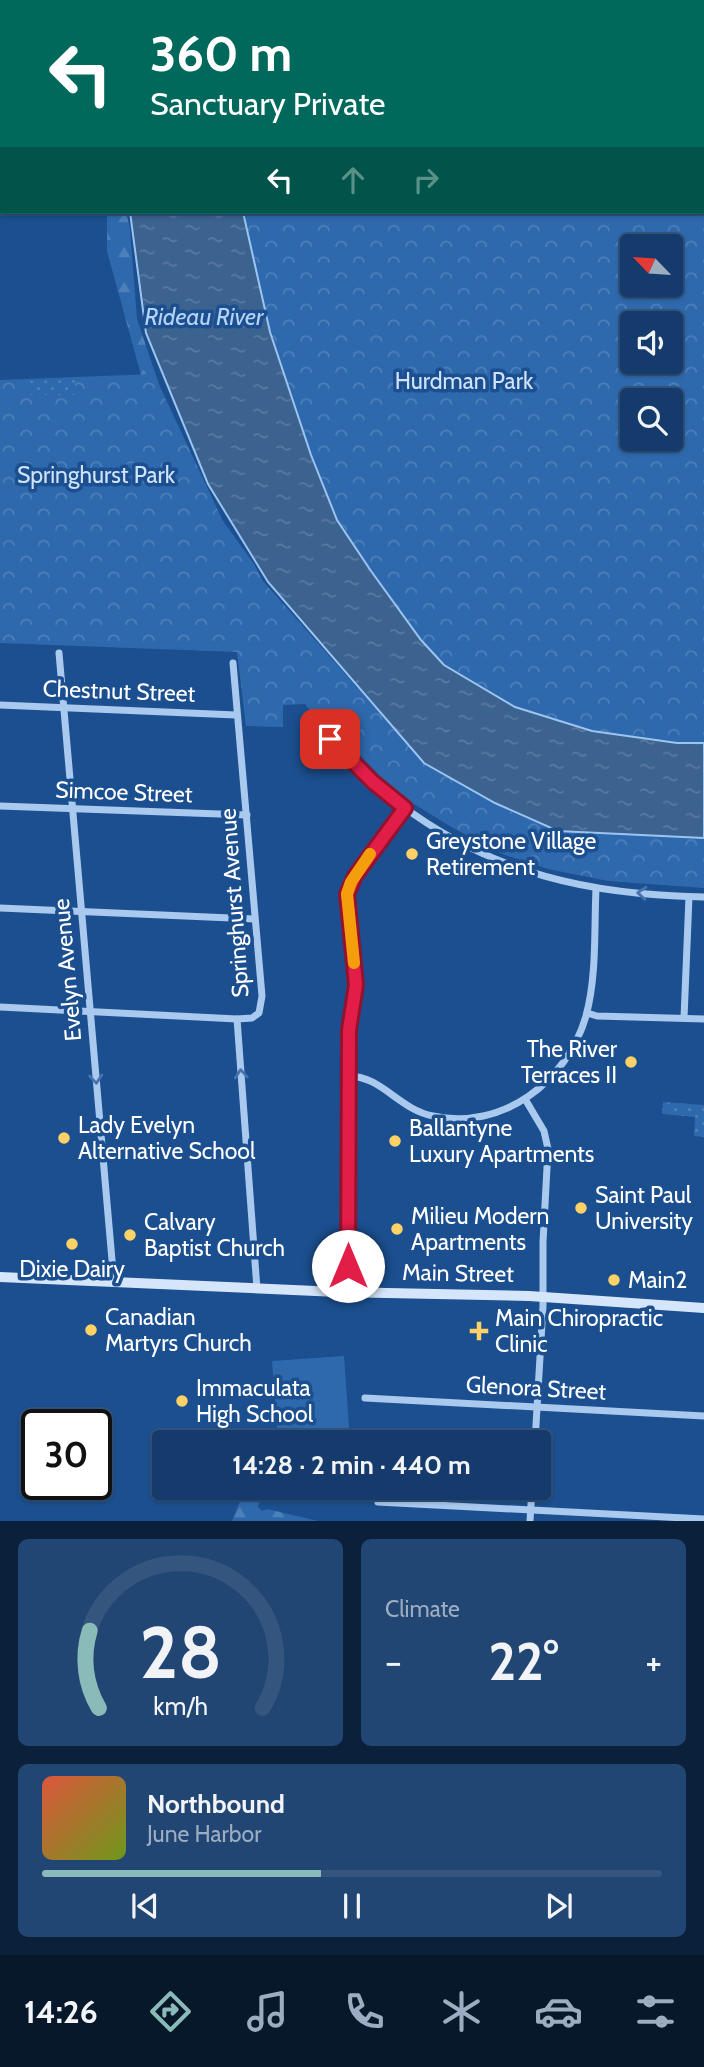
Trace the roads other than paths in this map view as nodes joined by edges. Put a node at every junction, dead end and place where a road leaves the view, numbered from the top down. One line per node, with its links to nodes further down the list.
1 (60, 653): 4 (street, Evelyn Avenue)
2 (233, 663): 5 (street, Springhurst Avenue)
3 (0, 705): 4 (street, Chestnut Street)
4 (63, 708): 5 (street, Chestnut Street); 9 (street, Evelyn Avenue)
5 (236, 715): 10 (street, Springhurst Avenue)
6 (330, 739): 8 (street)
7 (0, 806): 9 (street, Simcoe Street)
8 (405, 808): 11 (street); 23 (street)
9 (72, 810): 10 (street, Simcoe Street); 15 (street, Evelyn Avenue)
10 (247, 815): 16 (street, Springhurst Avenue)
11 (596, 888): 12 (street, one-way to 11); 19 (street)
12 (689, 897): 13 (street); 20 (street)
13 (704, 897)
14 (0, 908): 15 (street)
15 (80, 911): 16 (street); 18 (street, Evelyn Avenue)
16 (254, 919): 21 (street, Springhurst Avenue)
17 (0, 1007): 18 (street)
18 (90, 1011): 21 (street); 26 (street, Evelyn Avenue, one-way to 26)
19 (587, 1013): 20 (street); 24 (street)
20 (684, 1018): 22 (street)
21 (237, 1019): 27 (street, Springhurst Avenue, one-way to 21)
22 (704, 1019)
23 (348, 1076): 24 (street); 28 (street)
24 (525, 1099): 29 (street)
25 (0, 1277): 26 (main road, Main Street)
26 (114, 1283): 27 (main road, Main Street)
27 (257, 1289): 28 (main road, Main Street)
28 (347, 1292): 29 (main road, Main Street)
29 (543, 1297): 30 (main road, Main Street); 32 (street)
30 (704, 1308)
31 (365, 1398): 32 (street, Glenora Street)
32 (537, 1408): 33 (street, Glenora Street); 34 (street)
33 (704, 1416)
34 (536, 1430)
35 (532, 1500): 37 (street)
36 (377, 1502): 37 (street)
37 (531, 1512): 38 (street); 39 (street)
38 (704, 1519)
39 (530, 1521)

